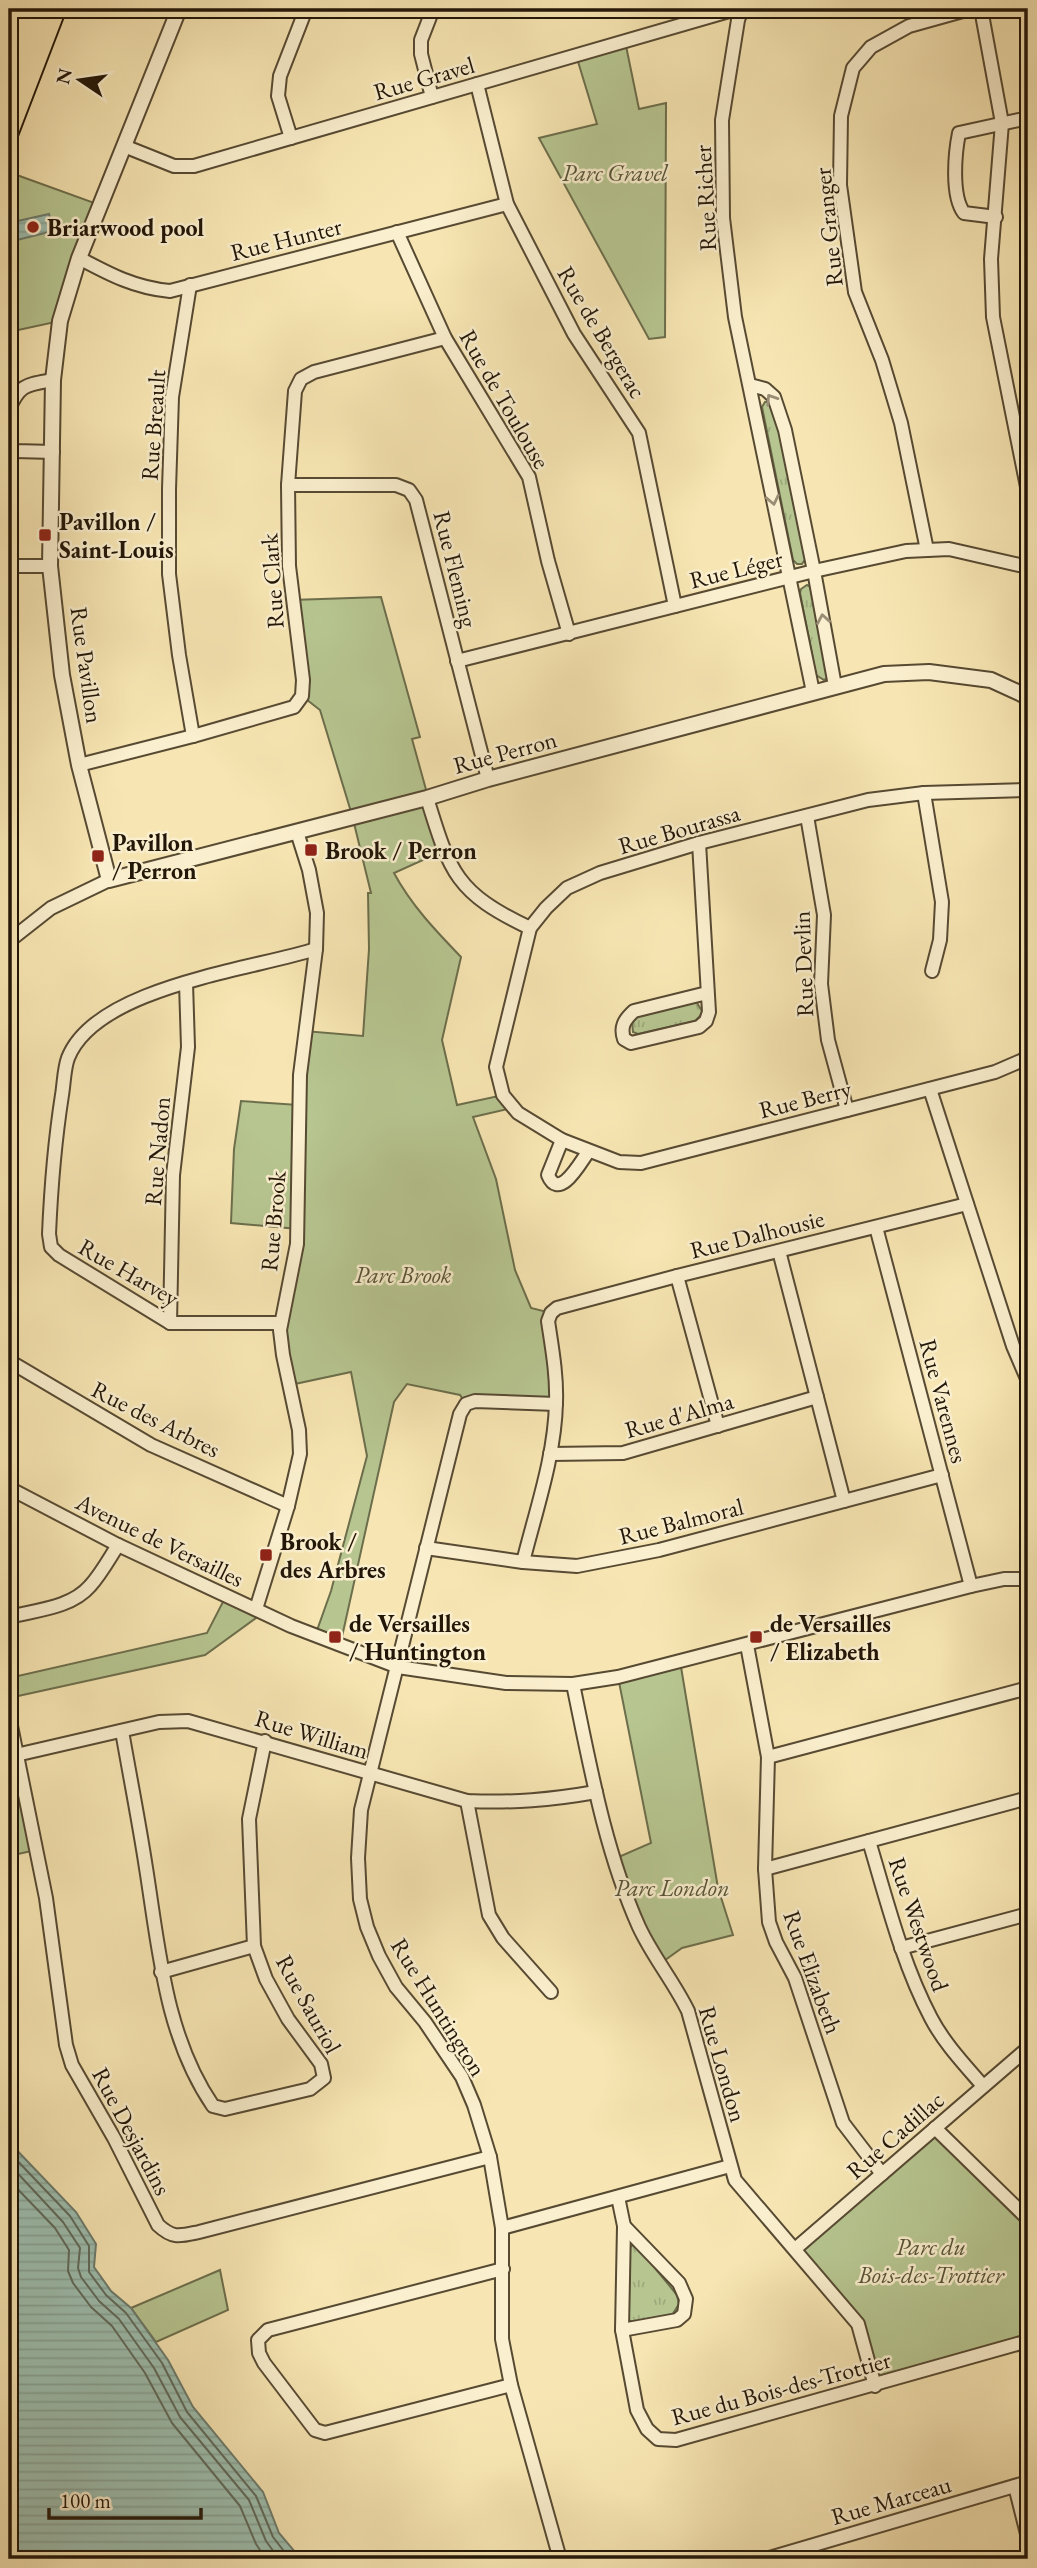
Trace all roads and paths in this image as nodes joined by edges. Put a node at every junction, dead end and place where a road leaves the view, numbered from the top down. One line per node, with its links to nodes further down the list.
1 (13, 9): 9 (street)
2 (179, 9): 15 (street, Rue Pavillon)
3 (306, 9): 14 (street)
4 (433, 9): 11 (street)
5 (736, 9): 10 (street, Rue Gravel)
6 (742, 9): 23 (street, Rue Richer)
7 (970, 9): 29 (street, Rue Granger)
8 (981, 9): 13 (street)
9 (9, 19)
10 (477, 84): 11 (street, Rue Gravel); 16 (street, Rue de Bergerac)
11 (432, 97): 14 (street, Rue Gravel)
12 (1028, 118): 13 (street)
13 (1002, 123): 17 (street); 17 (street)
14 (291, 138): 15 (street, Rue Gravel)
15 (124, 146): 19 (street, Rue Pavillon)
16 (507, 204): 18 (street, Rue Hunter); 35 (street, Rue de Bergerac)
17 (996, 217): 28 (street)
18 (397, 232): 20 (street, Rue Hunter); 21 (street, Rue de Toulouse)
19 (79, 258): 20 (street, Rue Hunter); 22 (street, Rue Pavillon)
20 (190, 285): 41 (street, Rue Breault)
21 (445, 338): 27 (street, Rue Clark); 36 (street, Rue de Toulouse)
22 (53, 380): 24 (street); 26 (street, Rue Pavillon)
23 (750, 385): 33 (street, one-way to 23); 34 (street, Rue Richer, one-way to 34)
24 (9, 410)
25 (9, 449): 26 (street)
26 (52, 452): 31 (street, Rue Pavillon)
27 (288, 485): 37 (street, Rue Fleming); 41 (street, Rue Clark)
28 (1028, 492)
29 (927, 550): 32 (street, Rue Léger); 33 (street, Rue Léger)
30 (9, 566): 31 (street)
31 (50, 566): 42 (street, Rue Pavillon)
32 (1028, 567)
33 (814, 571): 34 (street, Rue Léger); 38 (street, one-way to 33)
34 (789, 578): 35 (street, Rue Léger); 39 (street, Rue Richer)
35 (675, 606): 36 (street, Rue Léger)
36 (569, 634): 37 (street, Rue Léger)
37 (457, 661): 43 (street, Rue Fleming)
38 (835, 686): 39 (street, Rue Perron); 40 (street, Rue Perron)
39 (813, 692): 43 (street, Rue Perron)
40 (1028, 696)
41 (193, 736): 42 (street, Rue Clark)
42 (79, 765): 50 (street, Rue Pavillon)
43 (488, 779): 46 (street, Rue Perron)
44 (1028, 790): 45 (street, Rue Bourassa)
45 (923, 793): 47 (street, Rue Bourassa); 54 (street)
46 (427, 798): 48 (street, Rue Perron); 51 (street)
47 (807, 816): 49 (street, Rue Bourassa); 60 (street, Rue Devlin)
48 (297, 832): 50 (street, Rue Perron); 53 (street, Rue Brook)
49 (699, 843): 51 (street, Rue Bourassa); 56 (street)
50 (109, 880): 52 (street, Rue Perron)
51 (530, 928): 59 (street, Rue Bourassa)
52 (9, 939)
53 (316, 949): 55 (street, Rue Harvey); 68 (street, Rue Brook)
54 (932, 971)
55 (186, 983): 67 (street, Rue Nadon); 67 (street, Rue Harvey)
56 (707, 993): 56 (street)
57 (1028, 1055): 58 (street, Rue Berry)
58 (930, 1089): 60 (street, Rue Berry); 63 (street)
59 (503, 1095): 61 (street, Rue Berry)
60 (847, 1110): 62 (street, Rue Berry)
61 (562, 1140): 62 (street, Rue Berry); 62 (street)
62 (588, 1152)
63 (967, 1204): 64 (street, Rue Dalhousie); 70 (street)
64 (876, 1227): 65 (street, Rue Dalhousie); 75 (street, Rue Varennes)
65 (779, 1251): 66 (street, Rue Dalhousie); 71 (street)
66 (677, 1276): 72 (street, Rue Dalhousie); 73 (street)
67 (170, 1323): 68 (street, Rue Harvey)
68 (281, 1323): 78 (street, Rue Brook)
69 (9, 1361): 78 (street, Rue des Arbres)
70 (1028, 1381)
71 (817, 1397): 73 (street, Rue d'Alma); 77 (street)
72 (556, 1404): 74 (street); 80 (street, Rue Huntington)
73 (718, 1426): 74 (street, Rue d'Alma)
74 (550, 1454): 81 (street)
75 (942, 1475): 77 (street, Rue Balmoral); 83 (street, Rue Varennes)
76 (9, 1488): 79 (street, Avenue de Versailles)
77 (844, 1501): 81 (street, Rue Balmoral)
78 (288, 1506): 84 (street, Rue Brook)
79 (118, 1545): 84 (street, Avenue de Versailles); 85 (street)
80 (426, 1548): 81 (street, Rue Balmoral); 87 (street, Rue Huntington)
81 (523, 1562)
82 (1028, 1579): 83 (street, Avenue de Versailles)
83 (971, 1586): 86 (street, Avenue de Versailles)
84 (256, 1609): 87 (street, Avenue de Versailles)
85 (9, 1617)
86 (747, 1645): 88 (street, Avenue de Versailles); 94 (street, Rue Elizabeth)
87 (398, 1667): 88 (street, Avenue de Versailles); 95 (street, Rue Huntington)
88 (573, 1684): 96 (street, Rue London)
89 (1028, 1688): 94 (street)
90 (9, 1716): 93 (street, Rue Desjardins)
91 (122, 1731): 92 (street, Rue William); 93 (street, Rue William); 104 (street, Rue Sauriol)
92 (265, 1741): 95 (street, Rue William); 102 (street, Rue Sauriol)
93 (16, 1755): 109 (street, Rue Desjardins)
94 (768, 1757): 100 (street, Rue Elizabeth)
95 (371, 1773): 98 (street, Rue William); 109 (street, Rue Huntington)
96 (596, 1792): 98 (street, Rue William); 110 (street, Rue London)
97 (1028, 1798): 99 (street)
98 (467, 1801): 105 (street)
99 (869, 1841): 100 (street); 103 (street, Rue Westwood)
100 (765, 1869): 111 (street, Rue Elizabeth)
101 (1028, 1914): 103 (street)
102 (254, 1946): 104 (street); 104 (street, Rue Sauriol)
103 (901, 1948): 107 (street, Rue Westwood)
104 (161, 1972)
105 (551, 1992)
106 (1027, 2052): 107 (street, Rue Cadillac)
107 (983, 2086): 108 (street, Rue Cadillac)
108 (935, 2128): 111 (street, Rue Cadillac); 113 (street)
109 (490, 2157): 115 (street, Rue Huntington)
110 (730, 2166): 112 (street); 116 (street, Rue London)
111 (882, 2174): 116 (street, Rue Cadillac)
112 (618, 2197): 114 (street, Rue du Bois-des-Trottier); 115 (street)
113 (1028, 2219)
114 (625, 2226): 118 (street, Rue du Bois-des-Trottier); 118 (street, Rue du Bois-des-Trottier)
115 (502, 2228): 117 (street, Rue Huntington)
116 (795, 2249): 121 (street, Rue London)
117 (503, 2269): 120 (street, Rue Huntington); 120 (street)
118 (622, 2330): 121 (street, Rue du Bois-des-Trottier)
119 (1028, 2341): 121 (street, Rue du Bois-des-Trottier)
120 (511, 2385): 124 (street, Rue Huntington)
121 (875, 2386)
122 (1022, 2484): 123 (street); 125 (street, Rue Marceau)
123 (1028, 2538)
124 (560, 2559)
125 (766, 2559)

